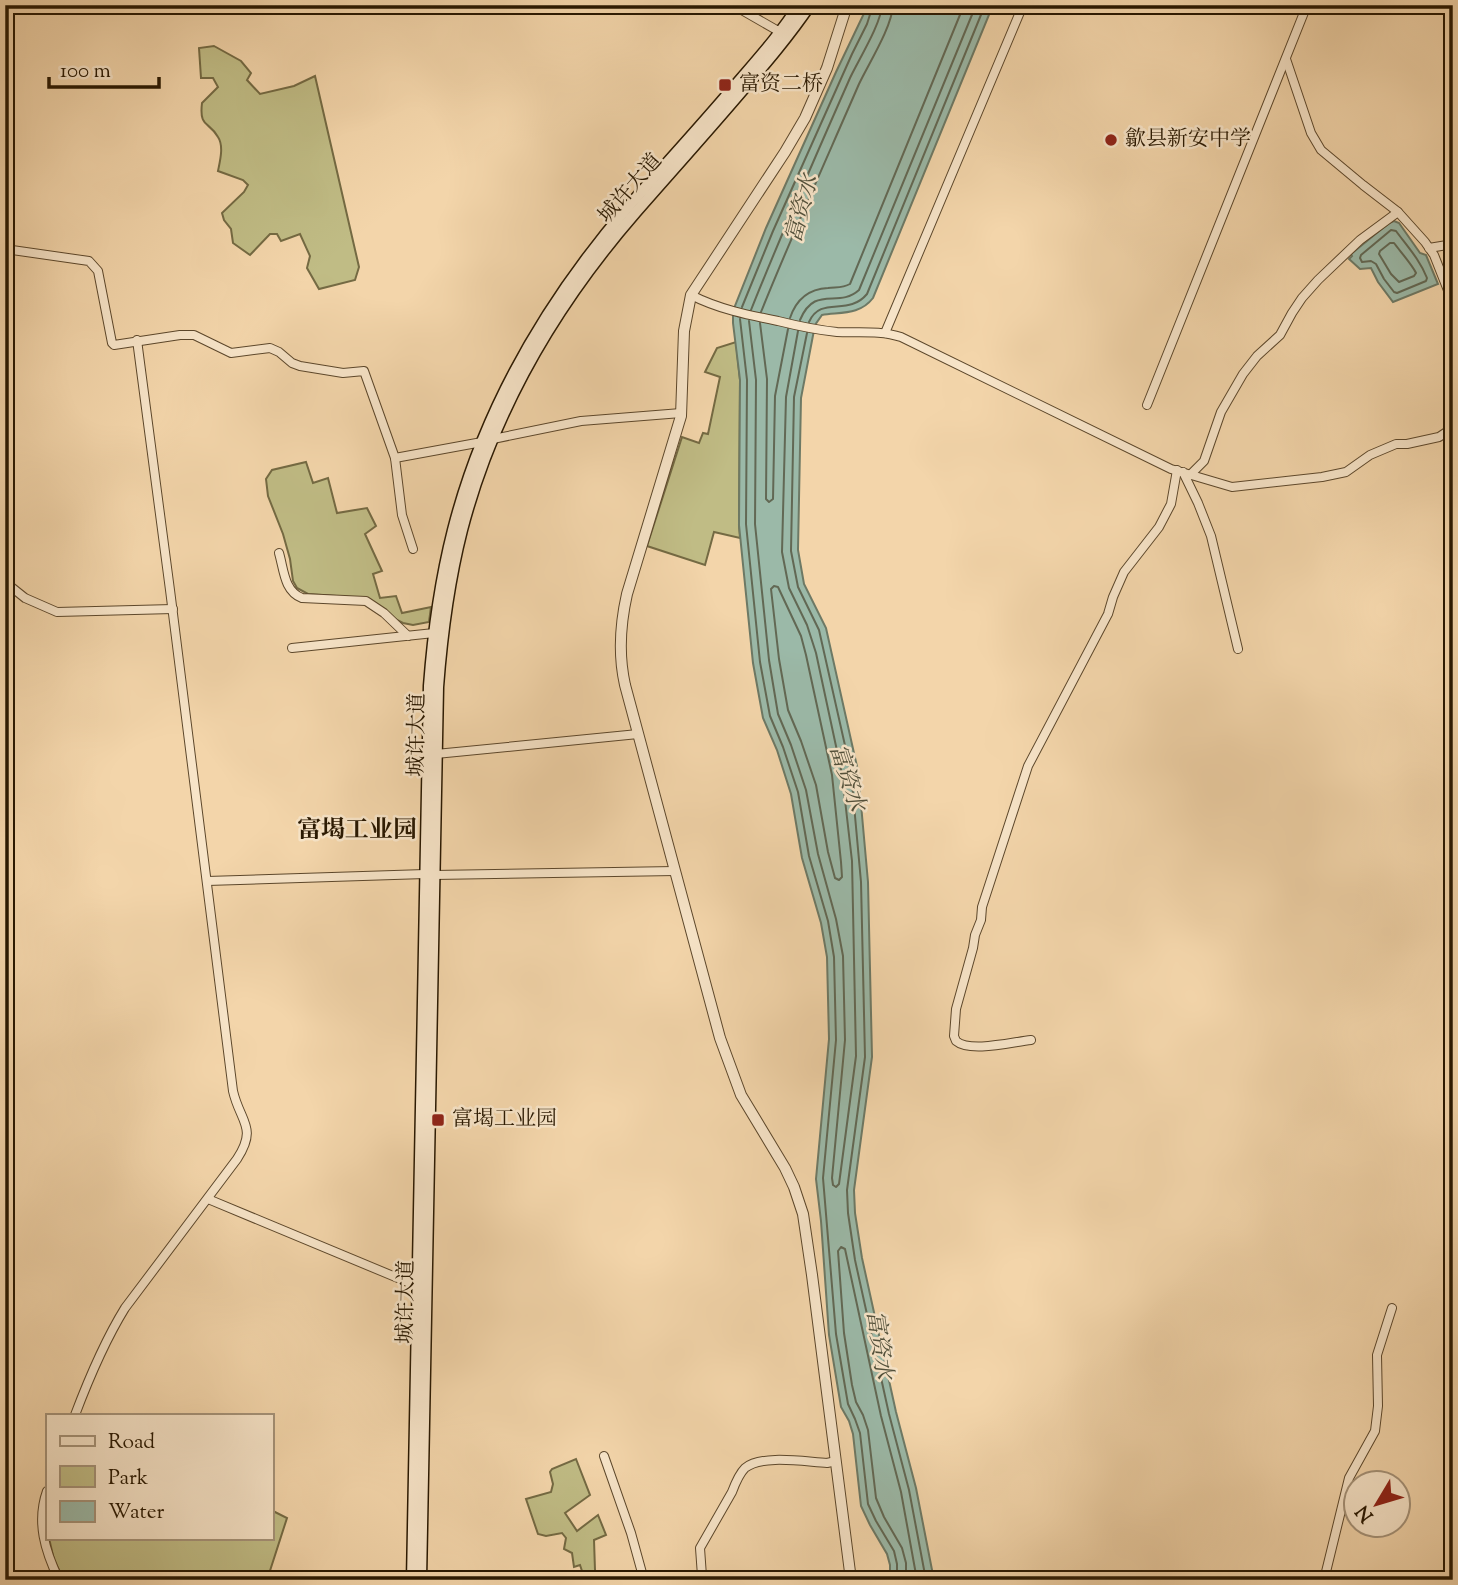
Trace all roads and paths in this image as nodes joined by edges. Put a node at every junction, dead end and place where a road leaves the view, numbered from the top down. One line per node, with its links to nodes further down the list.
1 (733, 5): 7 (street)
2 (799, 5): 7 (main road, 城许大道)
3 (810, 5): 20 (main road, 城许大道)
4 (847, 5): 13 (street)
5 (1023, 5): 15 (street)
6 (1307, 5): 8 (street)
7 (780, 32): 20 (main road, 城许大道)
8 (1286, 58): 9 (street); 17 (street)
9 (1398, 212): 11 (street); 22 (street)
10 (1453, 244): 11 (street)
11 (1429, 248): 14 (street)
12 (5, 249): 16 (street)
13 (691, 295): 15 (street); 18 (street)
14 (1453, 303)
15 (886, 333): 22 (street)
16 (137, 341): 21 (street); 26 (street)
17 (1147, 405)
18 (681, 413): 20 (street); 31 (street)
19 (1453, 430): 22 (street)
20 (488, 440): 21 (street); 27 (main road, 城许大道); 32 (main road, 城许大道)
21 (395, 458): 23 (street)
22 (1183, 472): 30 (street); 36 (street)
23 (413, 549)
24 (279, 553): 28 (street)
25 (5, 582): 26 (street)
26 (173, 609): 35 (street)
27 (434, 633): 28 (street); 34 (main road, 城许大道)
28 (408, 636): 29 (street)
29 (292, 648)
30 (1238, 649)
31 (638, 734): 32 (street); 33 (street)
32 (436, 754): 34 (main road, 城许大道)
33 (675, 871): 34 (street); 42 (street)
34 (429, 874): 35 (street); 38 (main road, 城许大道); 46 (main road, 城许大道)
35 (206, 881): 37 (street)
36 (1031, 1040)
37 (208, 1199): 38 (street); 40 (street)
38 (417, 1286): 45 (main road, 城许大道)
39 (1392, 1308): 50 (street)
40 (75, 1414)
41 (604, 1456): 47 (street)
42 (836, 1461): 48 (street); 49 (street)
43 (46, 1495): 44 (street)
44 (59, 1580)
45 (412, 1580)
46 (421, 1580)
47 (644, 1580)
48 (692, 1580)
49 (851, 1580)
50 (1324, 1580)

